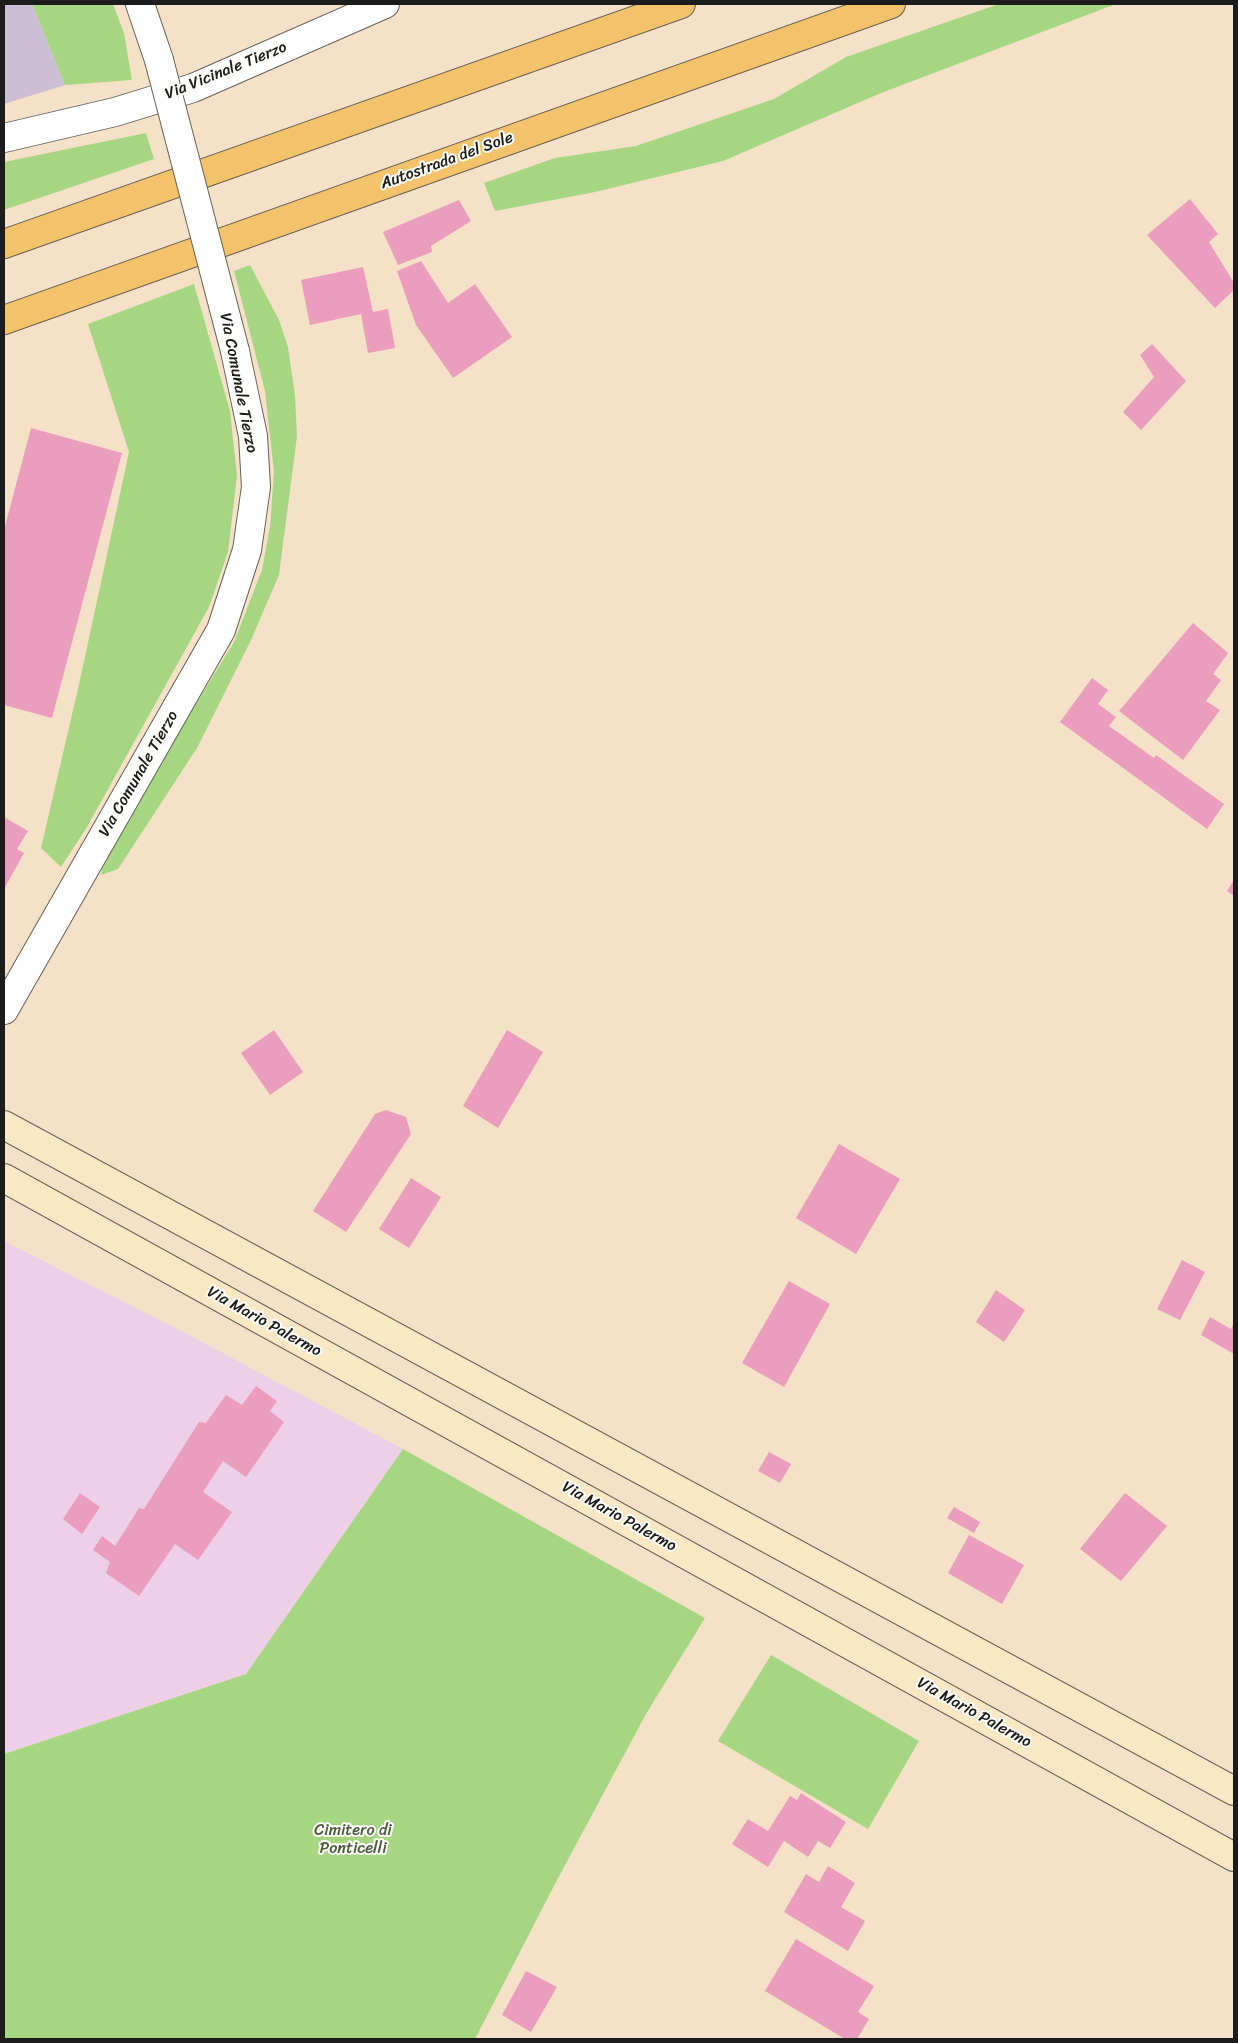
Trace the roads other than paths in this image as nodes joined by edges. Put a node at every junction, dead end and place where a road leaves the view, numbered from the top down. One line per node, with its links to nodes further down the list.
1 (140, 4): 8 (street, Via Comunale Tierzo, bridge)
2 (385, 4): 5 (street, Via Vicinale Tierzo)
3 (681, 4): 6 (highway)
4 (891, 4): 7 (highway, Autostrada del Sole)
5 (4, 138)
6 (4, 244)
7 (4, 320)
8 (4, 1010)
9 (4, 1125): 11 (street)
10 (4, 1178): 12 (street, Via Mario Palermo)
11 (1234, 1792)
12 (1234, 1857)

